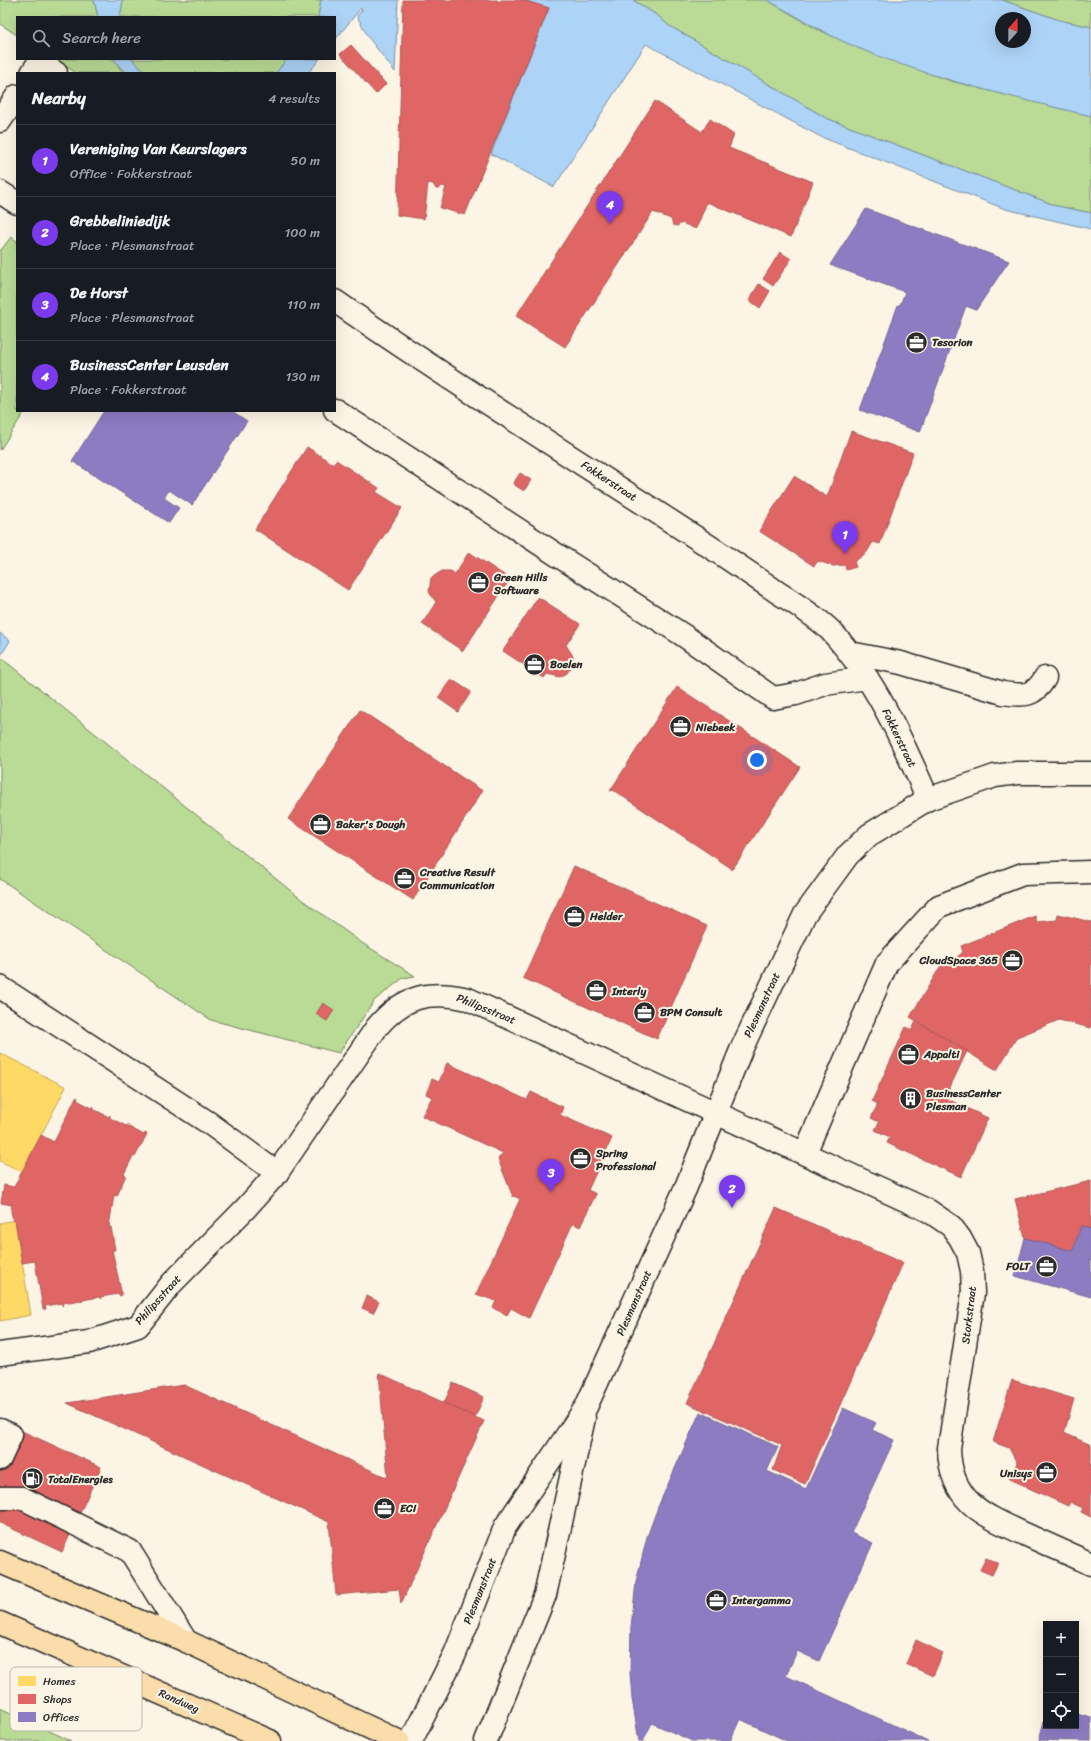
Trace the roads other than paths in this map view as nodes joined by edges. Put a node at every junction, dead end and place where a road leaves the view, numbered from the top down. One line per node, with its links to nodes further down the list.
1 (33, 72): 2 (street)
2 (54, 72)
3 (16, 97): 4 (street)
4 (0, 121)
5 (0, 192): 6 (street)
6 (16, 202)
7 (336, 303): 9 (street, Fokkerstraat)
8 (336, 411): 10 (street)
9 (850, 653): 10 (street, Fokkerstraat); 11 (street)
10 (868, 678): 13 (street, Fokkerstraat)
11 (1045, 678)
12 (1091, 773): 13 (street, Plesmanstraat)
13 (928, 799): 16 (street, Plesmanstraat)
14 (1091, 872): 17 (street)
15 (0, 987): 18 (street)
16 (716, 1113): 17 (street, Storkstraat); 18 (street, Philipsstraat); 20 (street, Plesmanstraat)
17 (805, 1153): 25 (street, Storkstraat)
18 (277, 1174): 19 (street, Philipsstraat)
19 (0, 1354)
20 (586, 1407): 32 (street, Plesmanstraat); 33 (street, Plesmanstraat)
21 (0, 1430): 22 (street)
22 (0, 1459)
23 (0, 1498): 27 (street)
24 (0, 1562): 27 (main road)
25 (1091, 1564)
26 (0, 1623): 28 (main road, Randweg)
27 (186, 1641): 31 (main road)
28 (101, 1667)
29 (142, 1685): 30 (main road, Randweg)
30 (270, 1741)
31 (398, 1741)
32 (411, 1741)
33 (486, 1741)

